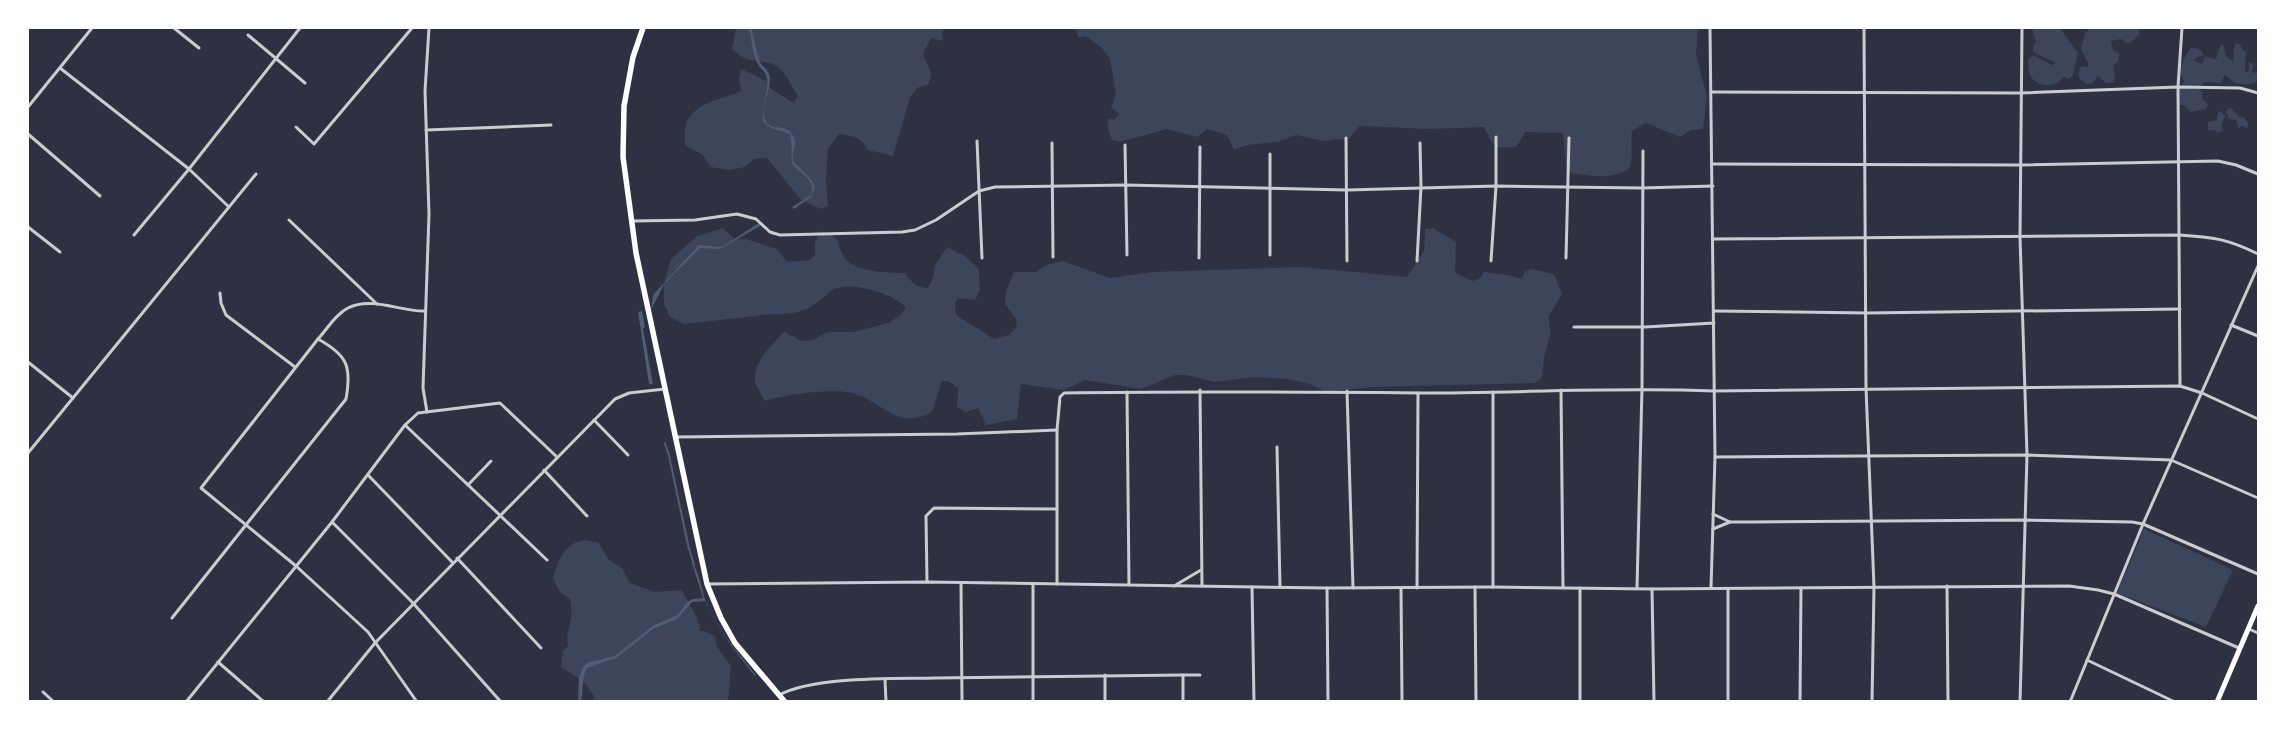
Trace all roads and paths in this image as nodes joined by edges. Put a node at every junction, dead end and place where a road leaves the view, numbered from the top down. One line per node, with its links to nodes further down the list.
1 (92, 28): 14 (street)
2 (174, 28): 12 (street)
3 (300, 28): 13 (street)
4 (412, 28): 23 (street)
5 (429, 28): 24 (street)
6 (643, 28): 57 (main road)
7 (1710, 28): 17 (street)
8 (1864, 28): 18 (street)
9 (2022, 28): 19 (street)
10 (2182, 28): 16 (street)
11 (248, 35): 13 (street)
12 (199, 48)
13 (276, 58): 15 (street); 40 (street)
14 (60, 68): 21 (street); 40 (street)
15 (306, 83)
16 (2178, 87): 19 (street); 20 (street); 36 (street)
17 (1711, 92): 18 (street); 37 (street)
18 (1866, 92): 19 (street); 38 (street)
19 (2021, 93): 39 (street)
20 (2258, 93)
21 (28, 108)
22 (551, 125): 24 (street)
23 (296, 127)
24 (426, 130): 79 (street)
25 (28, 134): 54 (street)
26 (1496, 137): 46 (street)
27 (1346, 138): 52 (street)
28 (1569, 138): 50 (street)
29 (978, 141): 53 (street)
30 (1052, 143): 44 (street)
31 (1420, 143): 49 (street)
32 (1125, 144): 43 (street)
33 (1200, 147): 45 (street)
34 (1643, 152): 51 (street)
35 (1270, 154): 48 (street)
36 (2177, 162): 39 (street); 42 (street); 60 (street)
37 (1712, 164): 38 (street); 47 (street)
38 (1866, 165): 39 (street); 61 (street)
39 (2021, 165): 62 (street)
40 (189, 169): 55 (street); 59 (street)
41 (256, 174): 55 (street)
42 (2258, 174)
43 (1126, 185): 44 (street); 45 (street); 67 (street)
44 (1053, 186): 53 (street); 68 (street)
45 (1199, 186): 48 (street); 70 (street)
46 (1496, 186): 49 (street); 50 (street); 74 (street)
47 (1714, 186): 51 (street); 63 (street)
48 (1271, 187): 52 (street); 66 (street)
49 (1421, 187): 52 (street); 73 (street)
50 (1568, 188): 51 (street); 71 (street)
51 (1642, 188): 86 (street)
52 (1347, 190): 72 (street)
53 (979, 191): 57 (street); 69 (street)
54 (100, 196)
55 (229, 207): 104 (street)
56 (289, 220): 77 (street)
57 (631, 221): 93 (main road)
58 (28, 227): 64 (street)
59 (134, 235)
60 (2179, 235): 62 (street); 65 (street); 78 (street)
61 (1867, 237): 62 (street); 63 (street); 82 (street)
62 (2020, 237): 81 (street)
63 (1713, 239): 80 (street)
64 (60, 252)
65 (2258, 254)
66 (1270, 255)
67 (1127, 256)
68 (1053, 257)
69 (982, 258)
70 (1199, 258)
71 (1566, 258)
72 (1347, 261)
73 (1417, 261)
74 (1491, 261)
75 (2258, 266): 84 (street)
76 (220, 293): 90 (street)
77 (378, 304): 79 (street); 88 (street)
78 (2180, 309): 81 (street); 91 (street)
79 (425, 311): 105 (street)
80 (1714, 311): 82 (street); 83 (street)
81 (2022, 312): 82 (street); 92 (street)
82 (1867, 314): 95 (street)
83 (1714, 323): 86 (street); 99 (street)
84 (2232, 325): 87 (street); 102 (street)
85 (1574, 327): 86 (street)
86 (1642, 327): 94 (street)
87 (2258, 336)
88 (318, 339): 90 (street); 133 (street)
89 (28, 362): 104 (street)
90 (295, 367): 133 (street)
91 (2180, 386): 92 (street); 102 (street)
92 (2024, 387): 95 (street); 114 (street)
93 (665, 388): 106 (street); 110 (main road)
94 (1642, 388): 97 (street); 99 (street); 162 (street)
95 (1866, 388): 99 (street); 115 (street)
96 (1200, 390): 98 (street); 100 (street); 139 (street)
97 (1561, 390): 101 (street); 155 (street)
98 (1346, 391): 103 (street); 158 (street)
99 (1714, 391): 117 (street)
100 (1127, 392): 109 (street); 146 (street)
101 (1493, 392): 103 (street); 154 (street)
102 (2202, 392): 107 (street); 118 (street)
103 (1418, 393): 160 (street)
104 (73, 398): 112 (street)
105 (427, 412): 108 (street); 116 (street)
106 (594, 420): 113 (street); 116 (street)
107 (2258, 420)
108 (405, 425): 121 (street); 122 (street)
109 (1057, 430): 110 (street); 124 (street)
110 (676, 437): 142 (main road)
111 (1277, 447): 152 (street)
112 (28, 453)
113 (628, 454)
114 (2027, 455): 115 (street); 118 (street); 128 (street)
115 (1870, 456): 117 (street); 129 (street)
116 (557, 457): 120 (street)
117 (1715, 457): 126 (street)
118 (2171, 460): 123 (street); 132 (street)
119 (491, 461): 122 (street)
120 (544, 470): 125 (street); 127 (street)
121 (368, 475): 130 (street); 137 (street)
122 (468, 484): 125 (street)
123 (2258, 498)
124 (1056, 509): 141 (street); 145 (street)
125 (500, 514): 135 (street); 136 (street)
126 (1713, 514): 131 (street); 134 (street)
127 (587, 516)
128 (2024, 520): 129 (street); 132 (street); 151 (street)
129 (1871, 521): 131 (street); 156 (street)
130 (332, 522): 138 (street); 168 (street)
131 (1730, 522): 134 (street)
132 (2143, 524): 140 (street); 167 (street)
133 (244, 526): 138 (street); 170 (street)
134 (1712, 528): 163 (street)
135 (457, 558): 137 (street); 174 (street)
136 (547, 560)
137 (453, 563): 168 (street)
138 (296, 566): 173 (street); 177 (street)
139 (1201, 570): 147 (street); 148 (street)
140 (2258, 574)
141 (927, 582): 142 (street); 143 (street)
142 (707, 584): 185 (main road)
143 (961, 584): 144 (street); 182 (street)
144 (1033, 584): 145 (street); 181 (street)
145 (1058, 584): 146 (street)
146 (1129, 584): 147 (street)
147 (1174, 586): 148 (street)
148 (1202, 586): 149 (street)
149 (1252, 586): 152 (street); 198 (street)
150 (1947, 586): 151 (street); 156 (street); 207 (street)
151 (2022, 586): 167 (street); 208 (street)
152 (1280, 587): 157 (street)
153 (1475, 587): 154 (street); 160 (street); 201 (street)
154 (1493, 587): 155 (street)
155 (1562, 587): 161 (street)
156 (1874, 587): 164 (street); 206 (street)
157 (1327, 588): 158 (street); 199 (street)
158 (1353, 588): 159 (street)
159 (1401, 588): 160 (street); 200 (street)
160 (1417, 588)
161 (1580, 588): 162 (street); 202 (street)
162 (1637, 588): 165 (street)
163 (1711, 588): 165 (street); 166 (street)
164 (1801, 588): 166 (street); 205 (street)
165 (1652, 589): 203 (street)
166 (1728, 589): 204 (street)
167 (2114, 594): 175 (street); 176 (street)
168 (413, 603): 173 (street); 191 (street)
169 (2258, 606): 171 (main road)
170 (172, 618)
171 (2249, 629): 172 (street); 175 (main road)
172 (2258, 633)
173 (374, 643): 189 (street); 190 (street)
174 (541, 648)
175 (2240, 648): 211 (main road)
176 (2087, 660): 209 (street); 210 (street)
177 (218, 662): 187 (street); 188 (street)
178 (1183, 674): 179 (street); 180 (street); 197 (street)
179 (1200, 675)
180 (1105, 676): 181 (street); 196 (street)
181 (1033, 677): 182 (street); 195 (street)
182 (962, 678): 183 (street); 194 (street)
183 (885, 679): 185 (street); 193 (street)
184 (43, 692): 186 (street)
185 (779, 695): 192 (main road)
186 (54, 702)
187 (186, 702)
188 (264, 702)
189 (327, 702)
190 (417, 702)
191 (501, 702)
192 (785, 702)
193 (886, 702)
194 (962, 702)
195 (1033, 702)
196 (1105, 702)
197 (1183, 702)
198 (1254, 702)
199 (1328, 702)
200 (1402, 702)
201 (1476, 702)
202 (1580, 702)
203 (1654, 702)
204 (1728, 702)
205 (1800, 702)
206 (1872, 702)
207 (1948, 702)
208 (2020, 702)
209 (2070, 702)
210 (2175, 702)
211 (2217, 702)

